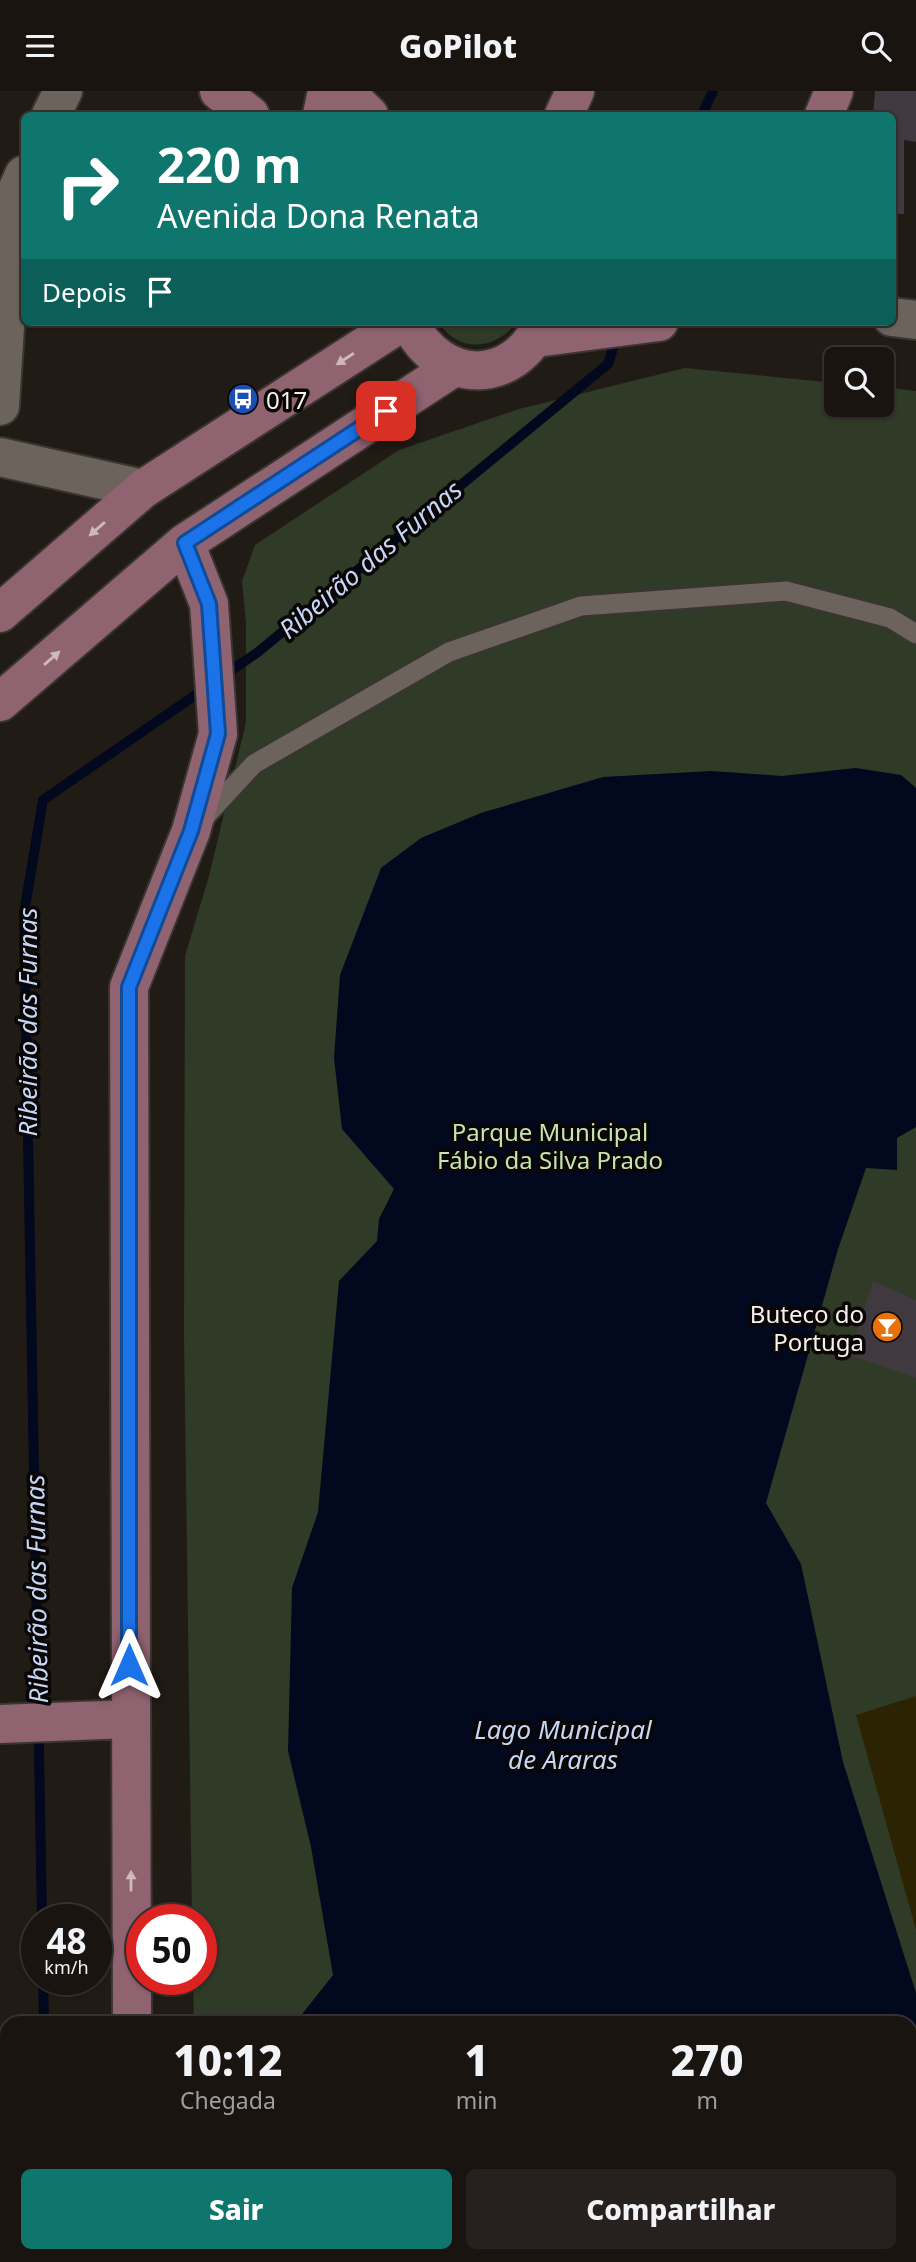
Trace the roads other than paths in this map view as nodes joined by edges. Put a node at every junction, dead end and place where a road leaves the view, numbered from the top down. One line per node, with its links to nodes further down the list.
1 (62, 91): 7 (street)
2 (219, 91): 8 (main road)
3 (327, 91): 9 (main road)
4 (344, 91): 10 (main road)
5 (575, 91): 11 (main road)
6 (834, 91): 12 (main road)
7 (52, 112)
8 (246, 112)
9 (323, 112)
10 (366, 112)
11 (565, 112)
12 (825, 112)
13 (12, 190): 21 (street)
14 (896, 318): 15 (street)
15 (916, 320)
16 (396, 326): 23 (main road, one-way to 23)
17 (411, 326): 20 (main road)
18 (599, 326): 19 (main road)
19 (539, 330): 20 (main road)
20 (454, 367): 24 (main road)
21 (0, 407)
22 (0, 457): 23 (street)
23 (143, 489): 25 (main road, one-way to 25)
24 (185, 543): 27 (main road, one-way to 24); 28 (main road)
25 (0, 613)
26 (916, 634): 28 (lane)
27 (0, 702)
28 (191, 831): 29 (main road)
29 (129, 1719): 30 (main road); 31 (main road, one-way to 29)
30 (0, 1724)
31 (132, 2016)

